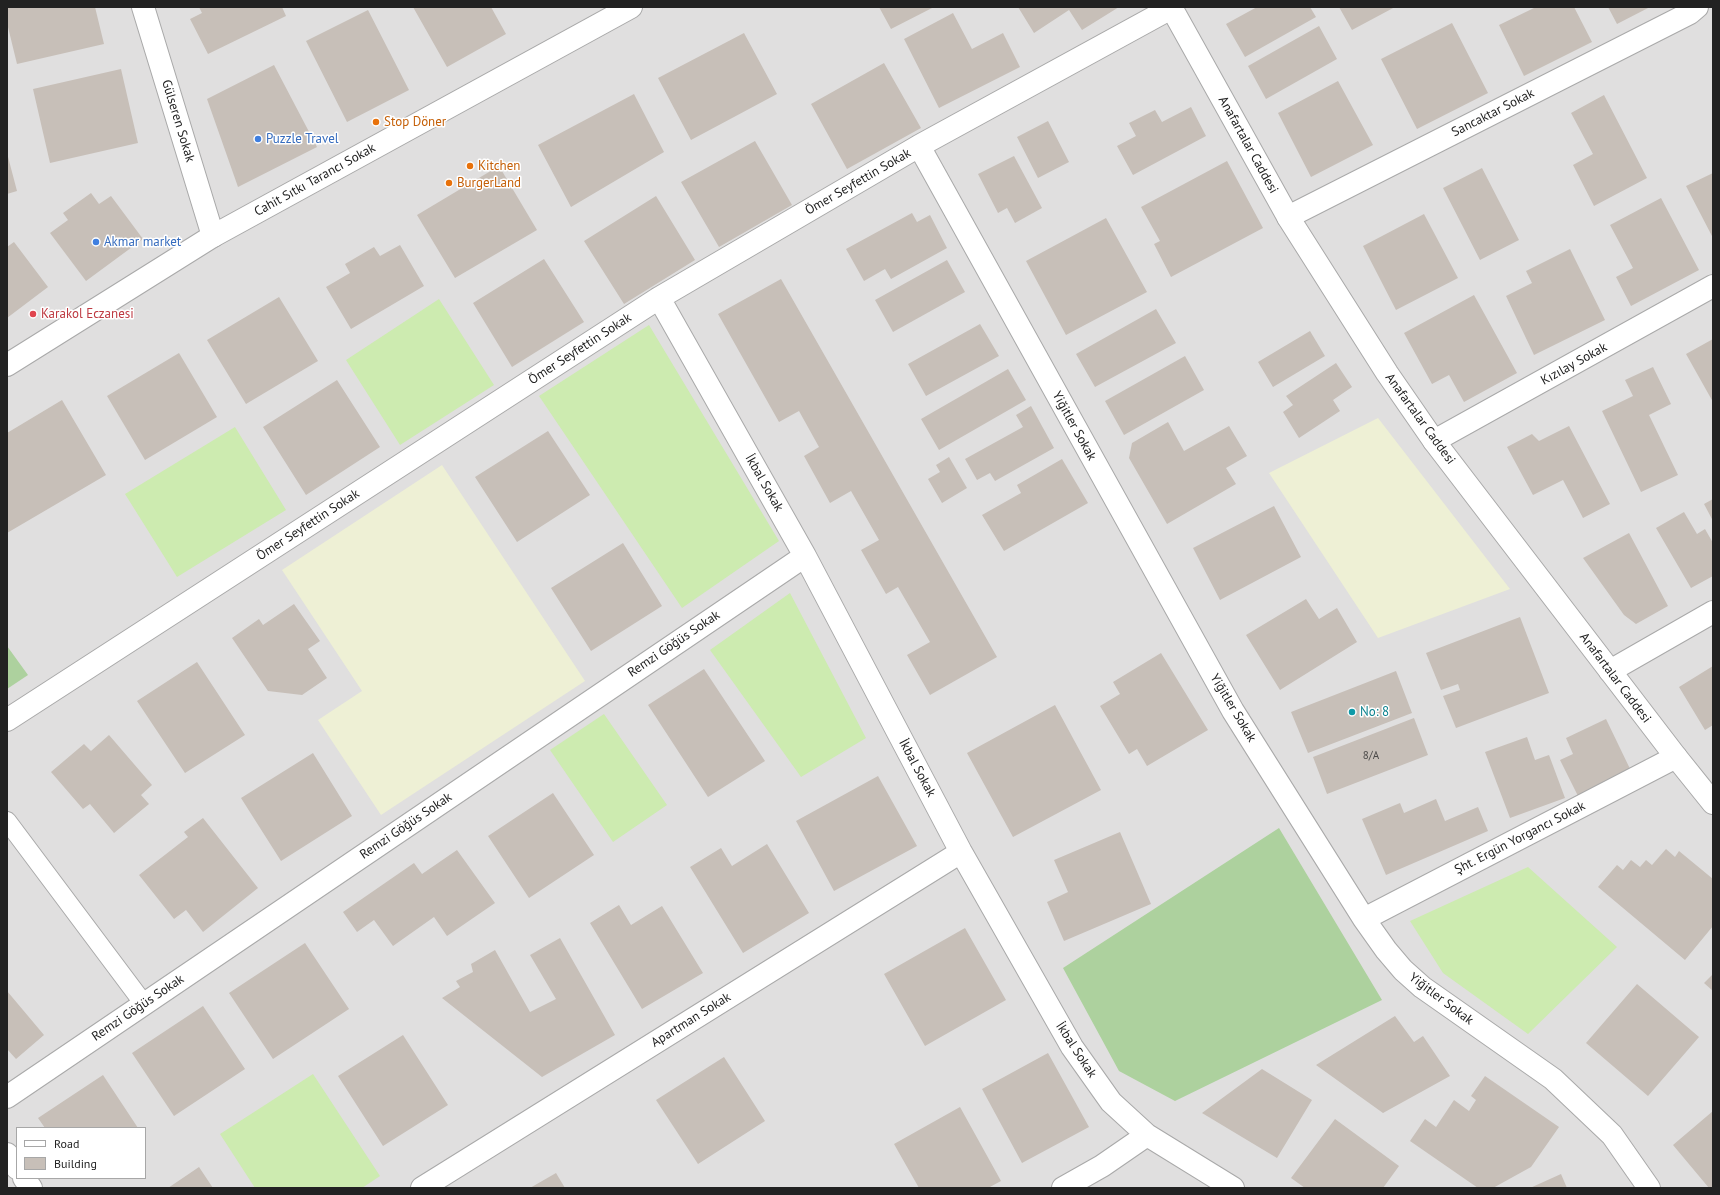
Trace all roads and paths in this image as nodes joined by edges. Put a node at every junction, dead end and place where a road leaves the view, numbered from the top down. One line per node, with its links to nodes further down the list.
1 (143, 7): 7 (street, Gülseren Sokak)
2 (631, 7): 7 (street, Cahit Sıtkı Tarancı Sokak)
3 (1172, 7): 5 (street, Ömer Seyfettin Sokak); 6 (street, Anafartalar Caddesi)
4 (1698, 7): 6 (street, Sancaktar Sokak)
5 (919, 146): 9 (street, Ömer Seyfettin Sokak); 20 (street, Yiğitler Sokak)
6 (1288, 216): 11 (street, Anafartalar Caddesi)
7 (213, 236): 10 (street, Cahit Sıtkı Tarancı Sokak)
8 (1713, 286): 11 (street, Kızılay Sokak)
9 (659, 298): 12 (street, İkbal Sokak); 15 (street, Ömer Seyfettin Sokak)
10 (7, 365)
11 (1434, 441): 14 (street, Anafartalar Caddesi)
12 (805, 556): 19 (street, İkbal Sokak); 21 (street, Remzi Göğüs Sokak)
13 (1713, 612): 14 (street)
14 (1610, 671): 16 (street, Anafartalar Caddesi)
15 (7, 720)
16 (1676, 757): 17 (street, Anafartalar Caddesi); 20 (street, Şht. Ergün Yorgancı Sokak)
17 (1713, 803)
18 (7, 821): 21 (lane)
19 (961, 852): 23 (street, İkbal Sokak); 28 (street, Apartman Sokak)
20 (1364, 918): 31 (street, Yiğitler Sokak)
21 (144, 1004): 22 (street, Remzi Göğüs Sokak)
22 (7, 1097)
23 (1147, 1135): 29 (street); 30 (street, İkbal Sokak)
24 (7, 1154): 25 (street)
25 (16, 1167)
26 (25, 1179): 27 (street)
27 (31, 1188)
28 (422, 1188)
29 (1062, 1188)
30 (1233, 1188)
31 (1649, 1188)

